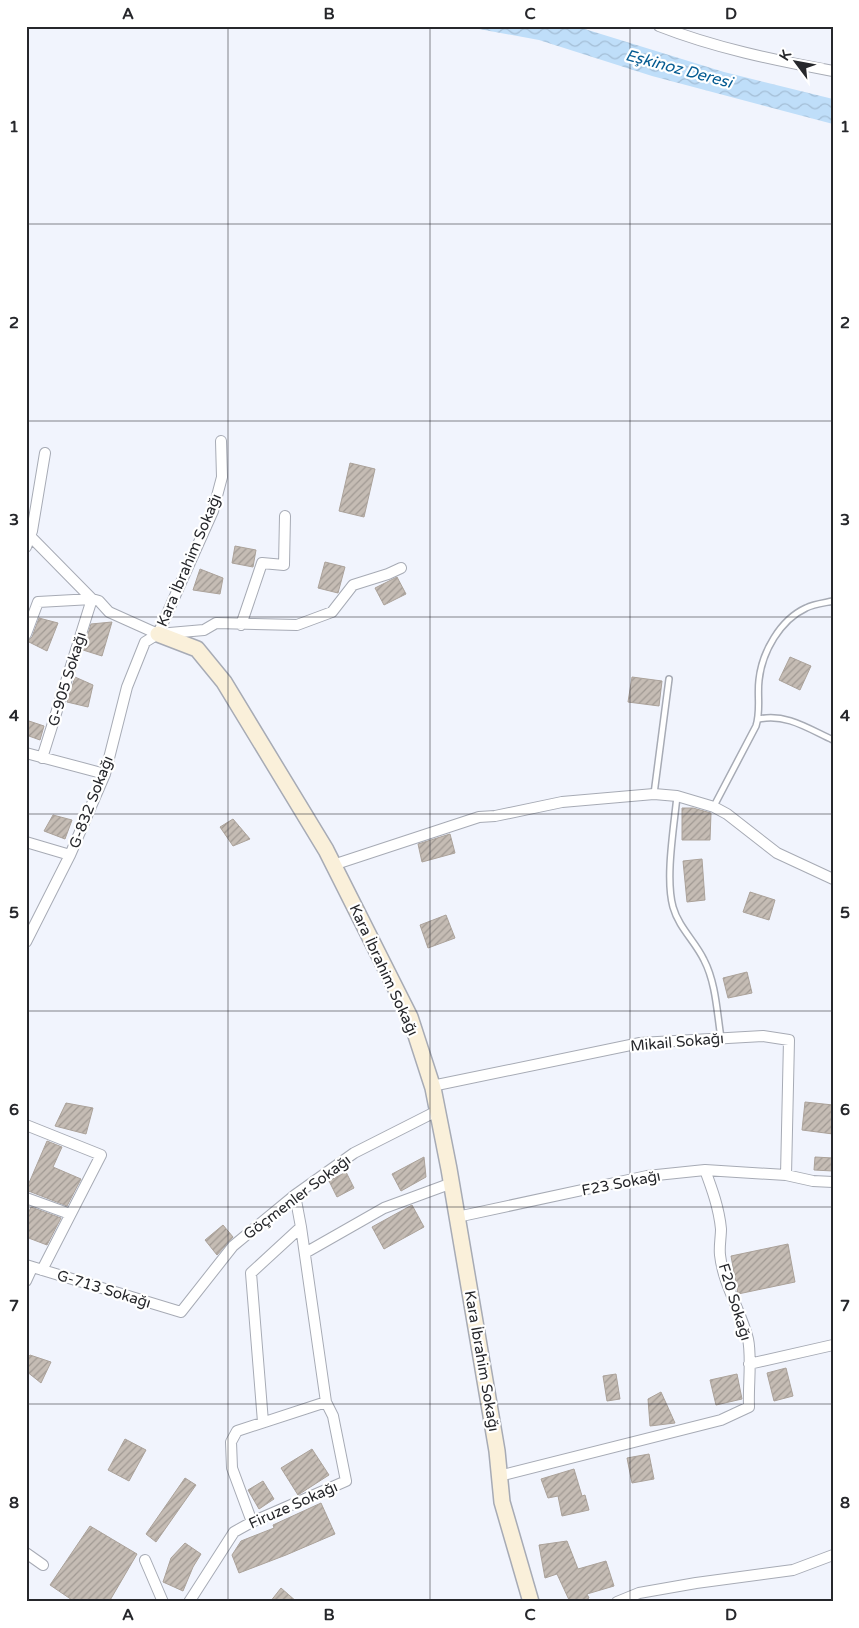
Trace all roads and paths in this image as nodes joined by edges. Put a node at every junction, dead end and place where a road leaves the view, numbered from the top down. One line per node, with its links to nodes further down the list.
1 (658, 26): 2 (street)
2 (833, 70)
3 (221, 441): 13 (street, Kara İbrahim Sokağı)
4 (45, 453): 6 (street)
5 (285, 516): 11 (street)
6 (30, 536): 7 (street); 9 (street)
7 (26, 547)
8 (401, 568): 11 (street)
9 (92, 599): 12 (street); 13 (street); 18 (street, G-905 Sokağı)
10 (833, 601): 15 (lane)
11 (241, 625): 13 (street)
12 (26, 634)
13 (158, 634): 19 (street, G-832 Sokağı); 25 (street, Kara İbrahim Sokağı)
14 (669, 679): 20 (lane)
15 (759, 719): 16 (lane); 22 (lane)
16 (833, 740)
17 (26, 753): 18 (street)
18 (42, 758): 19 (street)
19 (105, 774): 24 (street, G-832 Sokağı)
20 (654, 794): 21 (street); 25 (street)
21 (677, 796): 22 (street); 28 (lane)
22 (714, 807): 26 (street)
23 (26, 842): 24 (street)
24 (70, 855): 27 (street, G-832 Sokağı)
25 (334, 864): 29 (street, Kara İbrahim Sokağı)
26 (833, 879)
27 (26, 942)
28 (721, 1038): 29 (street, Mikail Sokağı); 33 (street, Mikail Sokağı)
29 (432, 1086): 30 (street, Kara İbrahim Sokağı)
30 (438, 1111): 34 (street, Kara İbrahim Sokağı); 36 (street, Göçmenler Sokağı)
31 (26, 1125): 38 (street)
32 (705, 1170): 33 (street, F23 Sokağı); 39 (street, F23 Sokağı); 46 (street, F20 Sokağı)
33 (786, 1175): 35 (street)
34 (452, 1182): 39 (street, Kara İbrahim Sokağı); 41 (street)
35 (833, 1182)
36 (295, 1195): 40 (street); 44 (street, Göçmenler Sokağı)
37 (26, 1198): 38 (street)
38 (70, 1214): 42 (street)
39 (457, 1217): 49 (street, Kara İbrahim Sokağı)
40 (301, 1227): 41 (street); 48 (street)
41 (305, 1252): 47 (street)
42 (33, 1268): 43 (street); 44 (street, G-713 Sokağı)
43 (26, 1281)
44 (181, 1312)
45 (833, 1345): 46 (street)
46 (749, 1364): 49 (street, F20 Sokağı)
47 (326, 1402): 48 (street); 50 (street, Firuze Sokağı)
48 (263, 1422): 50 (street)
49 (499, 1476): 57 (street, Kara İbrahim Sokağı)
50 (252, 1522): 56 (street, Firuze Sokağı)
51 (26, 1553): 54 (street)
52 (833, 1555): 58 (street)
53 (145, 1560): 55 (street)
54 (43, 1565)
55 (162, 1602)
56 (189, 1602)
57 (531, 1602)
58 (617, 1602)

